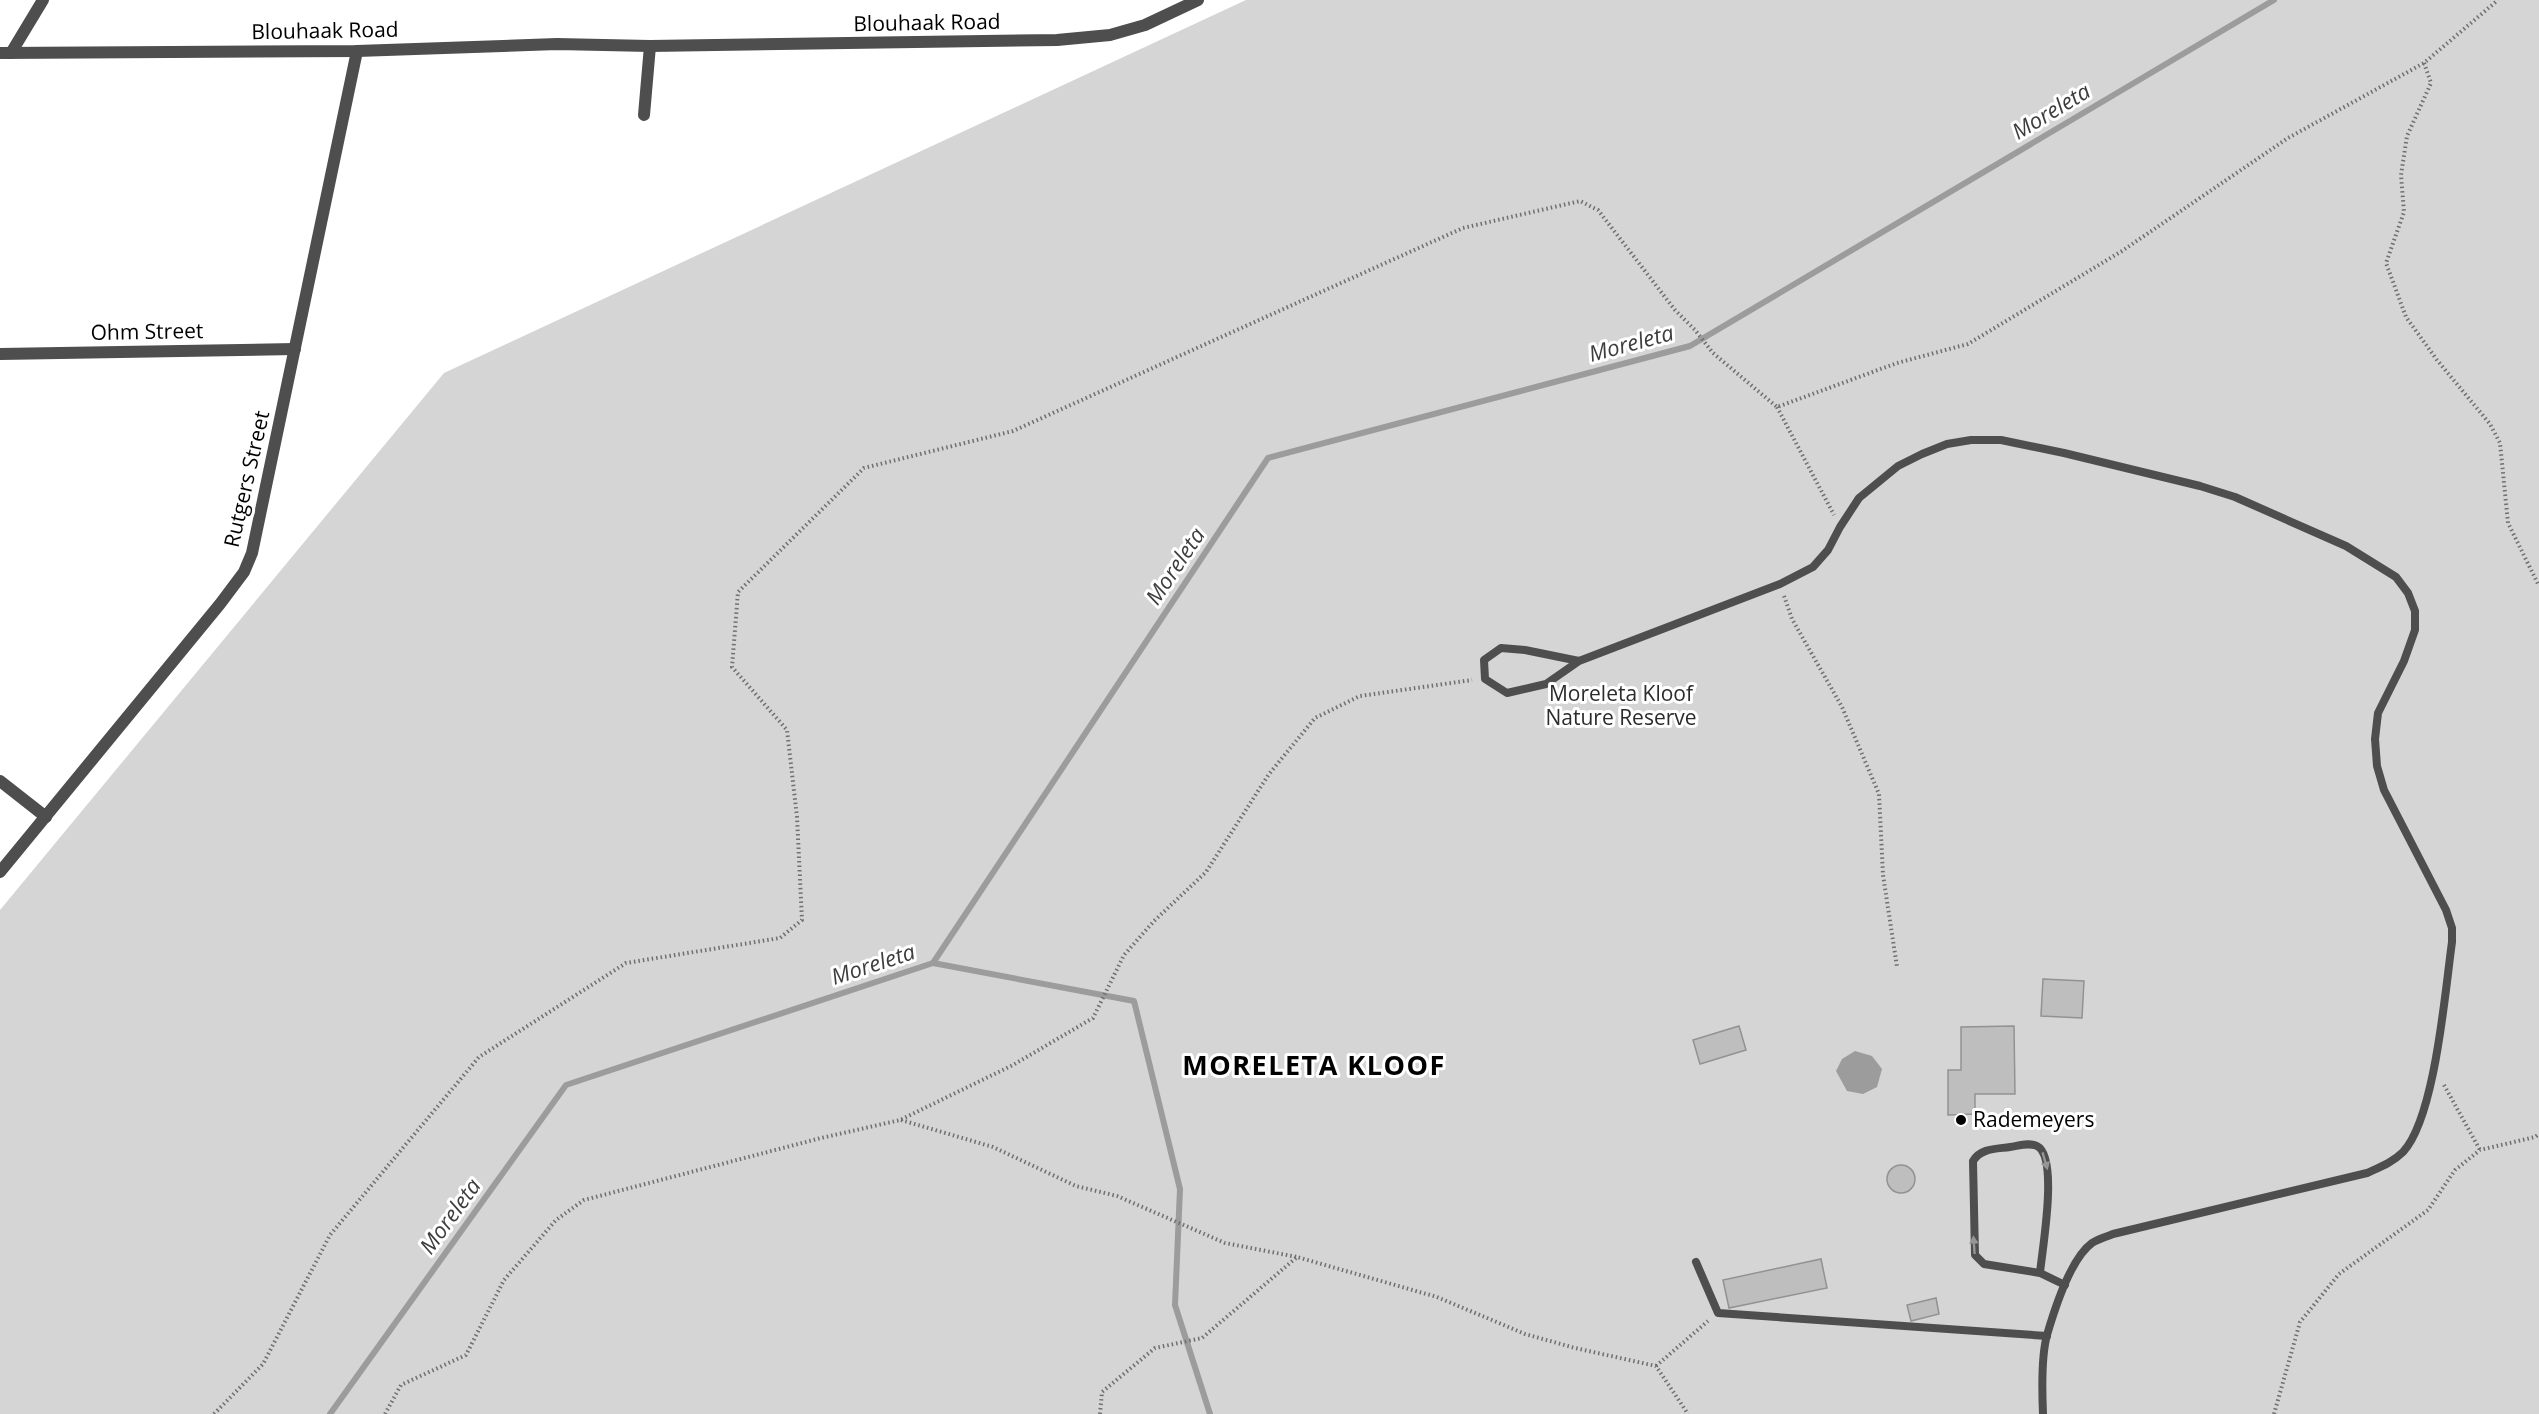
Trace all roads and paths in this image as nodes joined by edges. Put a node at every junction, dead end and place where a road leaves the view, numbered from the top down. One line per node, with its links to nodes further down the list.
1 (43, 0): 6 (street)
2 (1198, 0): 4 (street, Blouhaak Road)
3 (2498, 0): 7 (path)
4 (650, 46): 5 (street, Blouhaak Road); 8 (street)
5 (357, 51): 6 (street, Blouhaak Road); 9 (street, Rutgers Street)
6 (6, 53)
7 (2424, 63): 11 (path); 14 (path)
8 (644, 115)
9 (295, 349): 10 (street, Ohm Street); 18 (street, Rutgers Street)
10 (0, 354)
11 (1777, 407): 12 (path); 32 (path)
12 (1840, 527): 13 (lane); 21 (lane)
13 (1780, 584): 15 (lane); 20 (path)
14 (2539, 586)
15 (1579, 661): 16 (lane); 16 (lane)
16 (1485, 679): 22 (path)
17 (0, 781): 18 (street)
18 (46, 817): 19 (street, Rutgers Street)
19 (0, 872)
20 (1897, 967)
21 (2434, 1065): 24 (path); 28 (lane)
22 (900, 1120): 25 (path); 33 (path)
23 (2539, 1134): 24 (path)
24 (2480, 1150): 37 (path)
25 (1297, 1257): 31 (path); 34 (path)
26 (1696, 1262): 29 (lane)
27 (2040, 1273): 27 (lane, one-way to 27); 28 (lane)
28 (2065, 1285): 30 (lane)
29 (1718, 1313): 30 (lane); 31 (path)
30 (2047, 1336): 36 (lane)
31 (1656, 1366): 35 (path)
32 (214, 1414)
33 (385, 1414)
34 (1100, 1414)
35 (1688, 1414)
36 (2043, 1414)
37 (2274, 1414)

